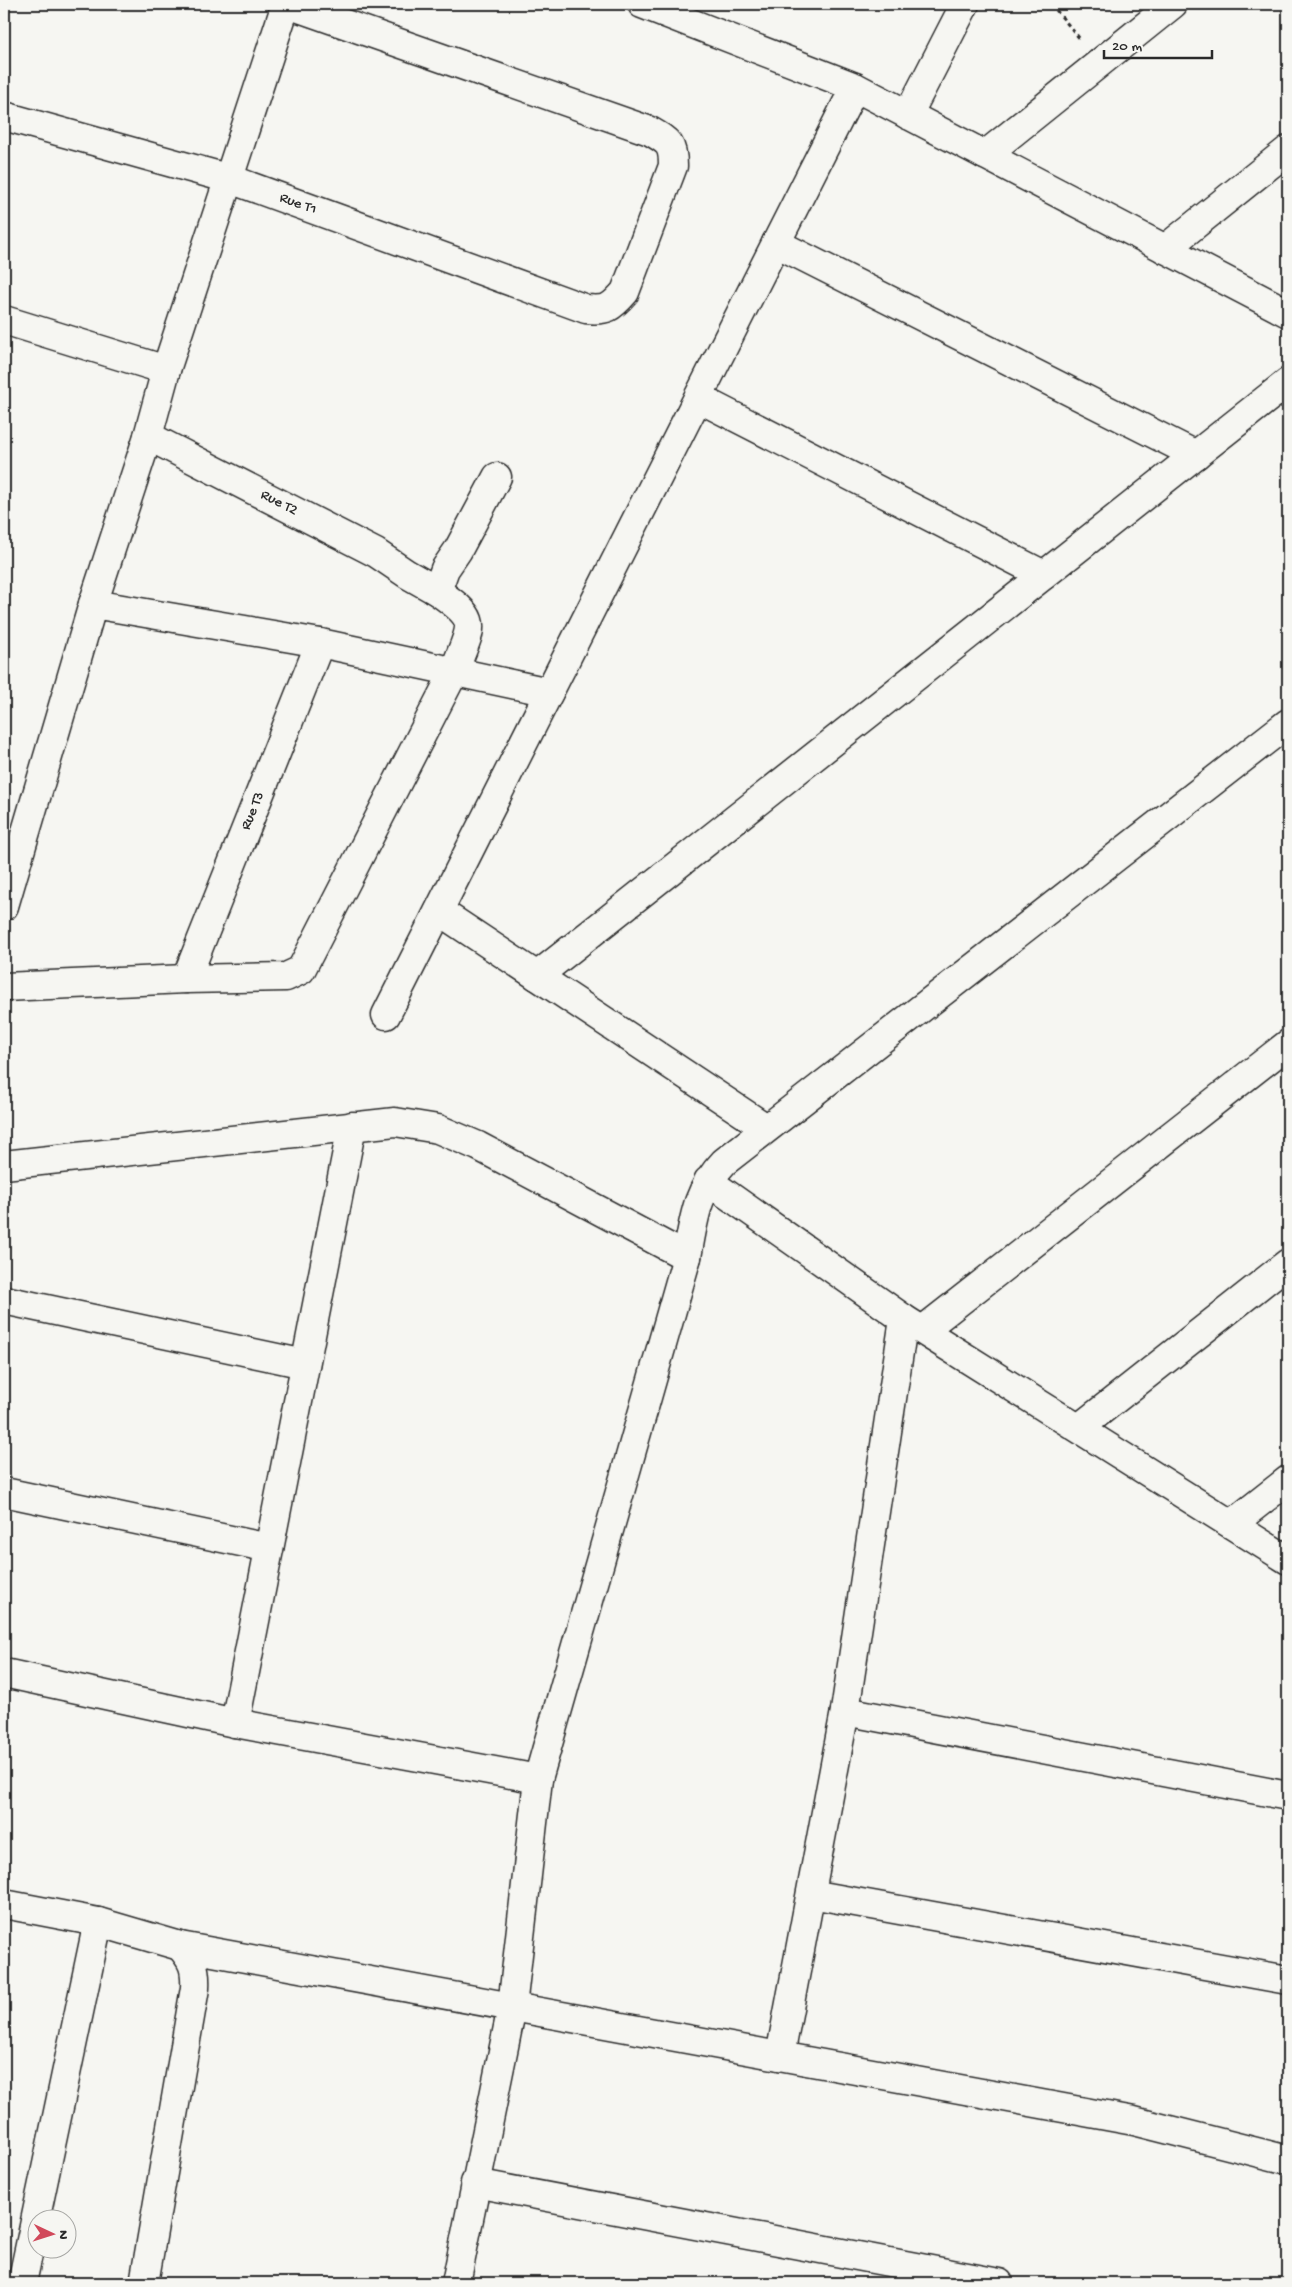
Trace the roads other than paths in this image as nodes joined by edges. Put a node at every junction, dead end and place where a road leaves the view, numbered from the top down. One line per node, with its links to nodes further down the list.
1 (287, 4): 10 (street); 10 (street, Rue T1)
2 (642, 4): 5 (street)
3 (965, 4): 6 (street)
4 (1173, 4): 9 (street)
5 (855, 87): 6 (street); 11 (street)
6 (908, 115): 9 (street)
7 (4, 116): 10 (street, Rue T1)
8 (1288, 150): 12 (street)
9 (985, 155): 12 (street)
10 (230, 179): 15 (street)
11 (776, 243): 17 (street); 19 (street)
12 (1165, 249): 13 (street)
13 (1288, 313)
14 (4, 320): 15 (street)
15 (166, 370): 18 (street)
16 (1288, 382): 19 (street)
17 (698, 398): 21 (street); 26 (street)
18 (148, 436): 22 (street, Rue T2); 23 (street)
19 (1196, 454): 21 (street)
20 (497, 477): 22 (street)
21 (1044, 575): 30 (street)
22 (437, 591): 25 (street, Rue T2)
23 (93, 604): 24 (street); 28 (street)
24 (320, 643): 25 (street); 31 (street, Rue T3)
25 (454, 672): 26 (street); 31 (street)
26 (549, 692): 29 (street)
27 (1288, 722): 36 (street)
28 (4, 906)
29 (439, 911): 30 (street); 33 (street)
30 (536, 976): 36 (street)
31 (186, 979): 32 (street)
32 (4, 987)
33 (386, 1016)
34 (1288, 1044): 42 (street)
35 (352, 1126): 37 (street); 39 (street); 43 (street)
36 (766, 1128): 38 (street)
37 (4, 1165)
38 (708, 1181): 39 (street); 42 (street)
39 (687, 1257): 53 (street)
40 (1288, 1263): 44 (street)
41 (4, 1300): 43 (street)
42 (914, 1325): 44 (street); 51 (street)
43 (305, 1364): 48 (street)
44 (1079, 1428): 47 (street)
45 (1288, 1480): 47 (street)
46 (4, 1492): 48 (street)
47 (1232, 1524): 49 (street)
48 (269, 1548): 52 (street)
49 (1288, 1560)
50 (4, 1673): 52 (street)
51 (845, 1711): 54 (street); 55 (street)
52 (235, 1723): 53 (street)
53 (538, 1779): 60 (street)
54 (1288, 1796)
55 (811, 1894): 59 (street); 61 (street)
56 (4, 1904): 57 (street)
57 (98, 1922): 58 (street); 64 (street)
58 (180, 1946): 60 (street); 65 (street)
59 (1288, 1980)
60 (512, 2008): 61 (street); 63 (street)
61 (780, 2056): 62 (street)
62 (1288, 2160)
63 (475, 2183): 66 (street); 67 (street)
64 (22, 2283)
65 (144, 2283)
66 (456, 2283)
67 (999, 2283)

